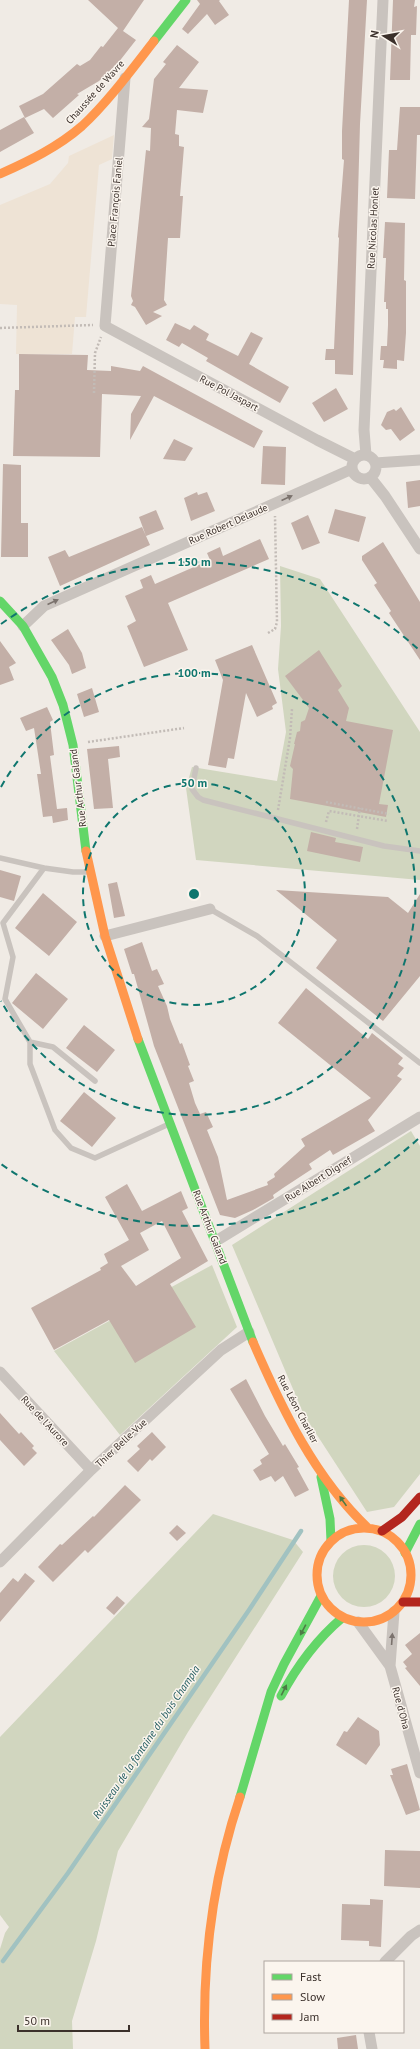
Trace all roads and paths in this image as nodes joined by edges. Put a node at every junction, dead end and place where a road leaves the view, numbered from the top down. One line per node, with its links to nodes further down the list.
1 (186, 0): 3 (main road, Chaussée de Wavre)
2 (383, 0): 8 (street, Rue Nicolas Honlet)
3 (125, 78): 4 (main road, Chaussée de Wavre); 5 (street, Place François Faniel)
4 (0, 174)
5 (105, 326): 6 (path); 7 (path); 11 (street, Rue Pol Jaspart)
6 (0, 328)
7 (94, 393)
8 (366, 455): 10 (street); 11 (street)
9 (420, 460): 10 (street)
10 (375, 463): 12 (street)
11 (353, 464): 12 (street); 13 (street, Rue Robert Delaude, one-way to 11)
12 (370, 477): 14 (street)
13 (274, 504): 16 (street, Rue Robert Delaude, one-way to 13); 17 (path)
14 (420, 549)
15 (1, 604): 16 (main road, Rue Arthur Galand)
16 (23, 626): 20 (main road, Rue Arthur Galand)
17 (268, 633)
18 (292, 709): 26 (path)
19 (184, 728): 20 (path)
20 (74, 745): 33 (main road, Rue Arthur Galand)
21 (196, 768): 26 (lane)
22 (326, 802): 23 (path)
23 (360, 808): 24 (path); 25 (path)
24 (389, 814)
25 (359, 816): 27 (path); 28 (path); 29 (path)
26 (276, 818): 28 (lane)
27 (388, 821)
28 (325, 830): 29 (lane)
29 (356, 838): 30 (lane)
30 (420, 851)
31 (0, 858): 32 (lane)
32 (44, 868): 33 (lane); 35 (lane)
33 (90, 872): 36 (main road, Rue Arthur Galand)
34 (210, 909): 36 (street); 38 (lane)
35 (1, 920): 37 (lane)
36 (105, 936): 41 (main road, Rue Arthur Galand)
37 (30, 1042): 39 (lane); 41 (lane)
38 (420, 1063)
39 (95, 1081)
40 (419, 1120): 42 (street, Rue Albert Dignef)
41 (169, 1124): 42 (main road, Rue Arthur Galand)
42 (216, 1241): 43 (main road, Rue Arthur Galand)
43 (249, 1332): 45 (street, Thier Belle-Vue); 46 (main road, Rue Léon Charlier)
44 (0, 1372): 45 (street, Rue de l'Aurore)
45 (90, 1470): 53 (street, Thier Belle-Vue)
46 (321, 1473): 49 (main road, Rue Léon Charlier, one-way to 46); 51 (main road, Rue Léon Charlier)
47 (420, 1497): 50 (main road)
48 (420, 1524): 52 (main road)
49 (368, 1528): 50 (main road); 51 (main road)
50 (382, 1531): 52 (main road)
51 (331, 1541): 56 (main road)
52 (405, 1553): 54 (main road)
53 (0, 1562)
54 (411, 1570): 55 (main road); 57 (main road)
55 (420, 1575)
56 (321, 1596): 60 (main road); 63 (main road, one-way to 63)
57 (403, 1602): 58 (main road); 59 (main road)
58 (420, 1602)
59 (394, 1612): 61 (main road); 62 (street, Rue d'Oha, one-way to 59)
60 (342, 1618): 61 (main road); 63 (main road, one-way to 60)
61 (358, 1622): 62 (street, Rue d'Oha)
62 (390, 1666): 64 (street, Rue d'Oha)
63 (259, 1736): 68 (main road)
64 (420, 1773)
65 (420, 1930): 66 (street)
66 (386, 1961)
67 (368, 2033): 69 (street)
68 (205, 2049)
69 (372, 2049)

